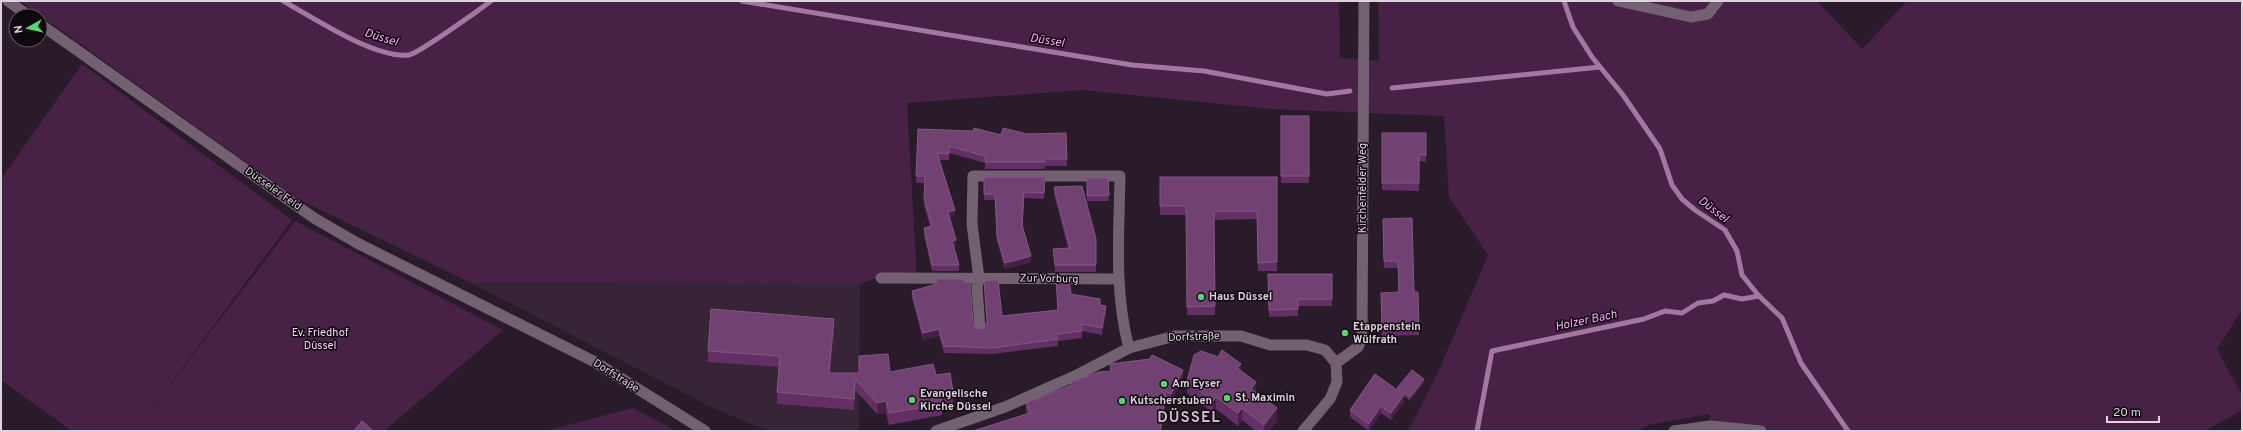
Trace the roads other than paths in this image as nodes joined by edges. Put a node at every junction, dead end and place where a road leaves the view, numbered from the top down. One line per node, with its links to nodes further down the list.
1 (8, 1): 5 (street)
2 (1364, 1): 13 (street, Kirchenfelder Weg)
3 (1618, 1): 4 (street)
4 (1718, 1)
5 (18, 8)
6 (48, 30): 10 (street, Düsseler Feld)
7 (881, 278): 8 (street, Zur Vorburg)
8 (979, 278): 9 (street, Zur Vorburg); 9 (street); 11 (street)
9 (1118, 279): 12 (street)
10 (524, 326): 14 (street, Dorfstraße)
11 (980, 329)
12 (1129, 348): 13 (street, Dorfstraße); 15 (street, Dorfstraße)
13 (1336, 363): 16 (street)
14 (705, 431)
15 (936, 431)
16 (1303, 431)
17 (1674, 431): 18 (street)
18 (1761, 431)

